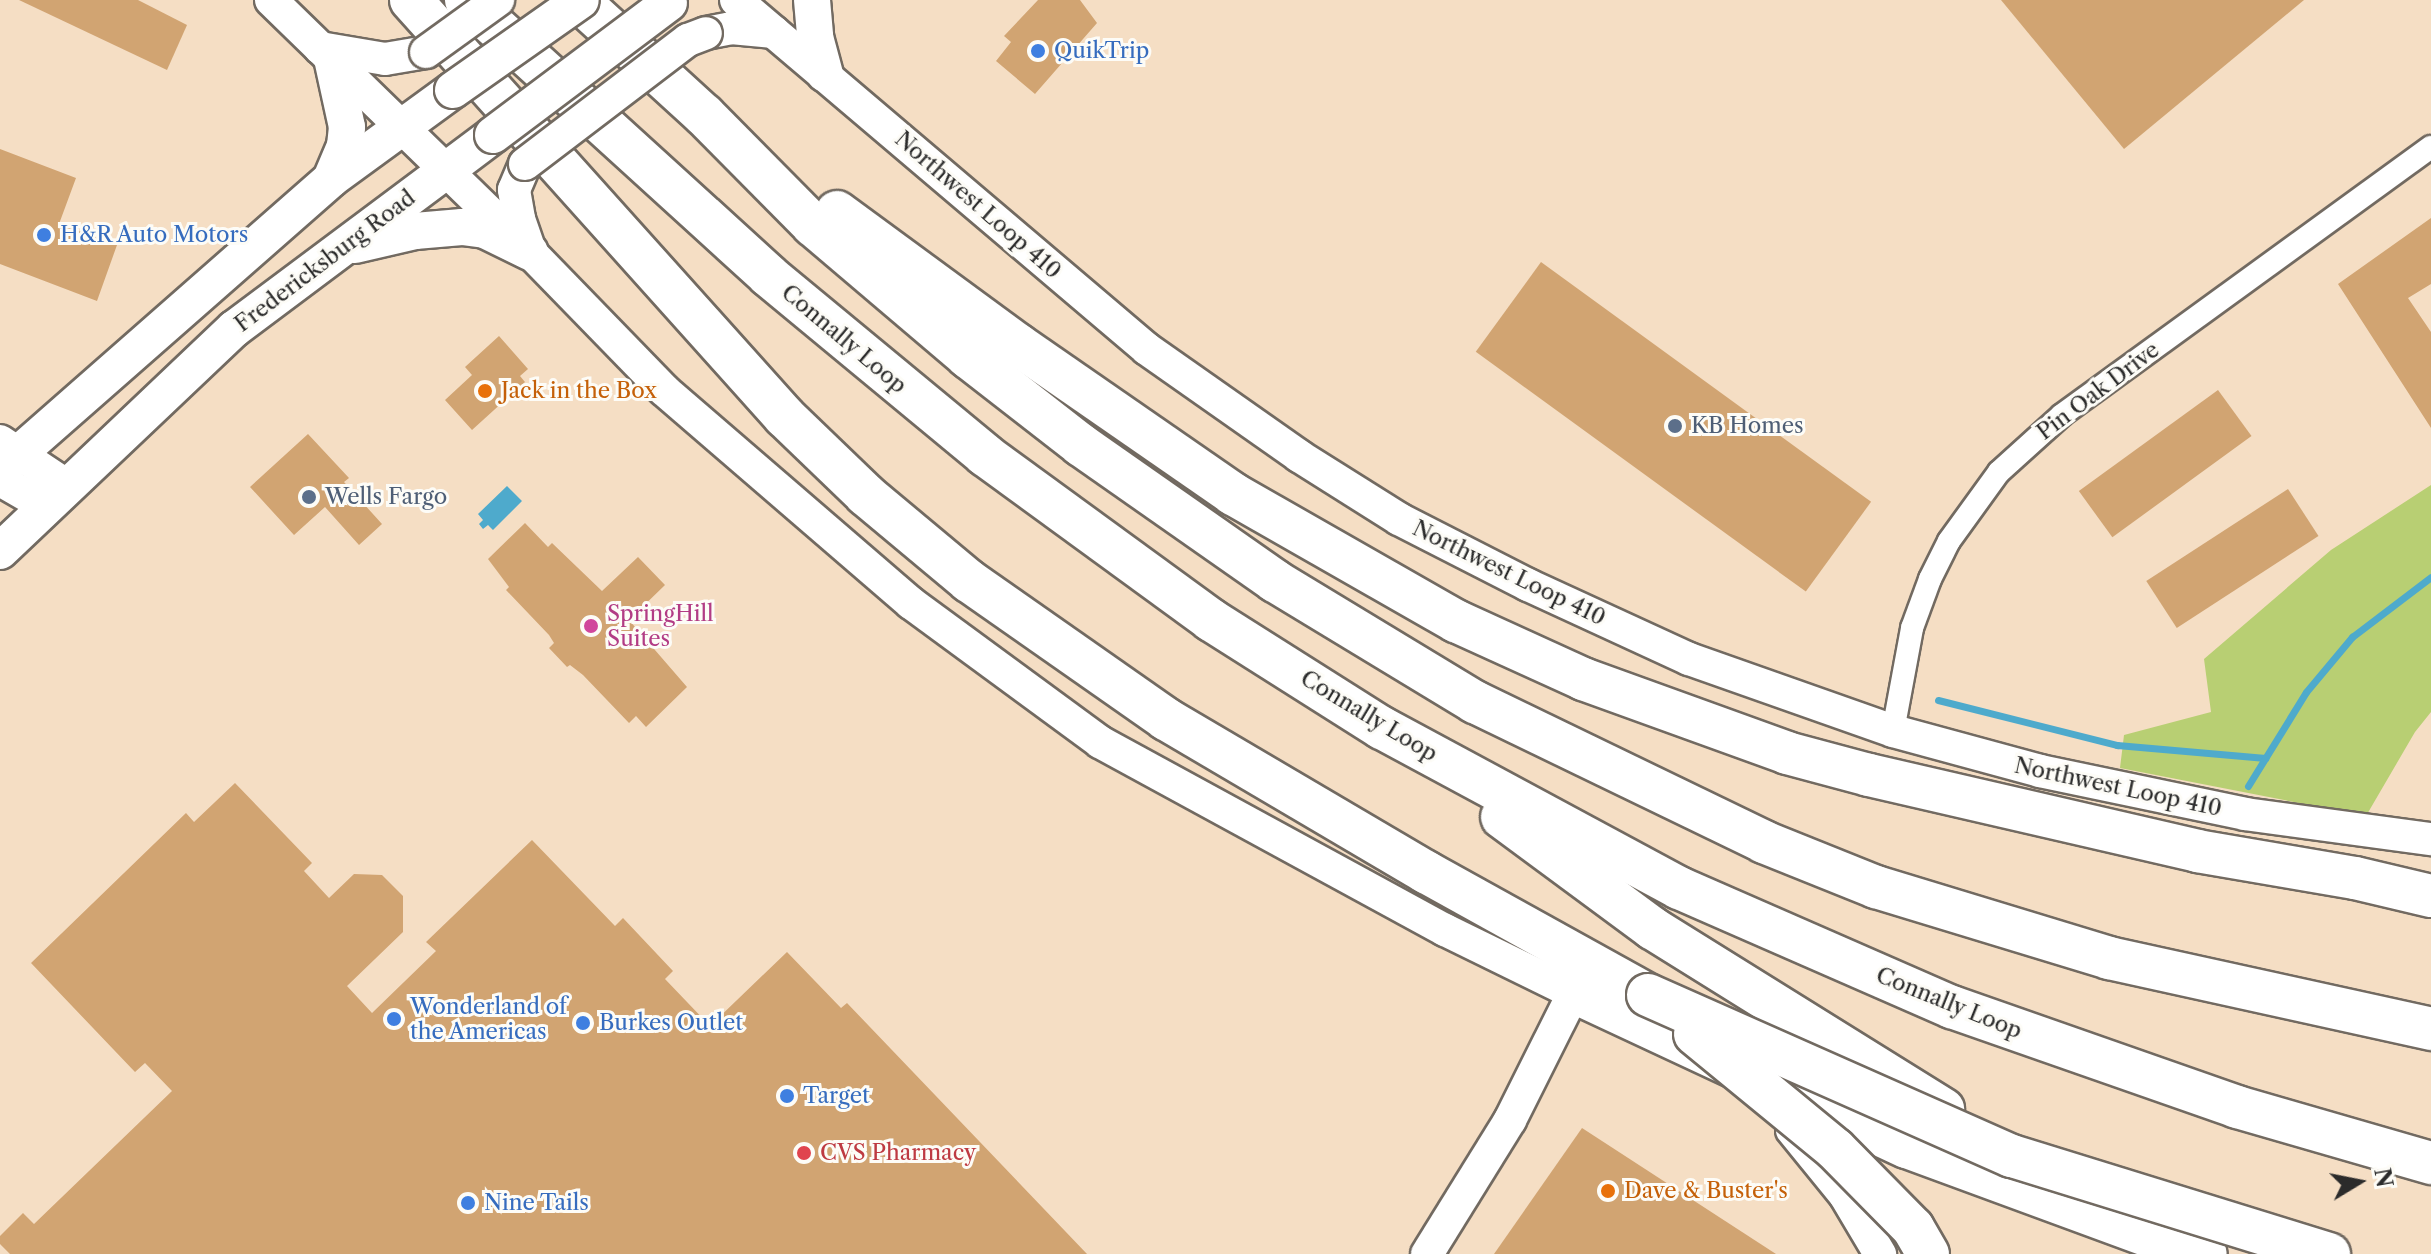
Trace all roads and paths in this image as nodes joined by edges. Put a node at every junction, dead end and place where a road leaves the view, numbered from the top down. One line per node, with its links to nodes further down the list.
1 (271, 0): 10 (main road)
2 (411, 0): 29 (highway)
3 (466, 0): 22 (highway, Connally Loop)
4 (498, 0): 10 (main road, bridge)
5 (579, 0): 12 (highway); 13 (main road, bridge)
6 (736, 0): 9 (main road, Northwest Loop 410)
7 (812, 0): 11 (main road)
8 (671, 2): 15 (main road, Fredericksburg Road, bridge)
9 (774, 32): 11 (main road, Northwest Loop 410); 18 (main road, bridge)
10 (326, 53): 13 (main road); 16 (main road)
11 (825, 74): 23 (main road, Northwest Loop 410)
12 (704, 115): 25 (highway); 30 (highway)
13 (402, 125): 15 (main road); 16 (main road)
14 (2431, 147): 23 (street, Pin Oak Drive)
15 (445, 170): 17 (main road, Fredericksburg Road); 18 (main road)
16 (331, 179): 19 (main road)
17 (342, 249): 18 (main road); 20 (main road, Fredericksburg Road)
18 (530, 252): 28 (main road)
19 (5, 461): 20 (main road)
20 (56, 496): 21 (main road, Fredericksburg Road)
21 (0, 551)
22 (1382, 728): 31 (highway, Connally Loop); 36 (highway)
23 (1893, 731): 24 (main road, Northwest Loop 410)
24 (2431, 839)
25 (2197, 851): 26 (highway); 27 (highway)
26 (2431, 896)
27 (2431, 922)
28 (1574, 992): 32 (main road); 33 (main road); 35 (highway)
29 (1648, 995): 34 (highway, bridge); 37 (highway, bridge)
30 (2431, 1029)
31 (2431, 1163)
32 (1427, 1254)
33 (1880, 1254)
34 (1928, 1254)
35 (2206, 1254)
36 (2272, 1254)
37 (2329, 1254)

